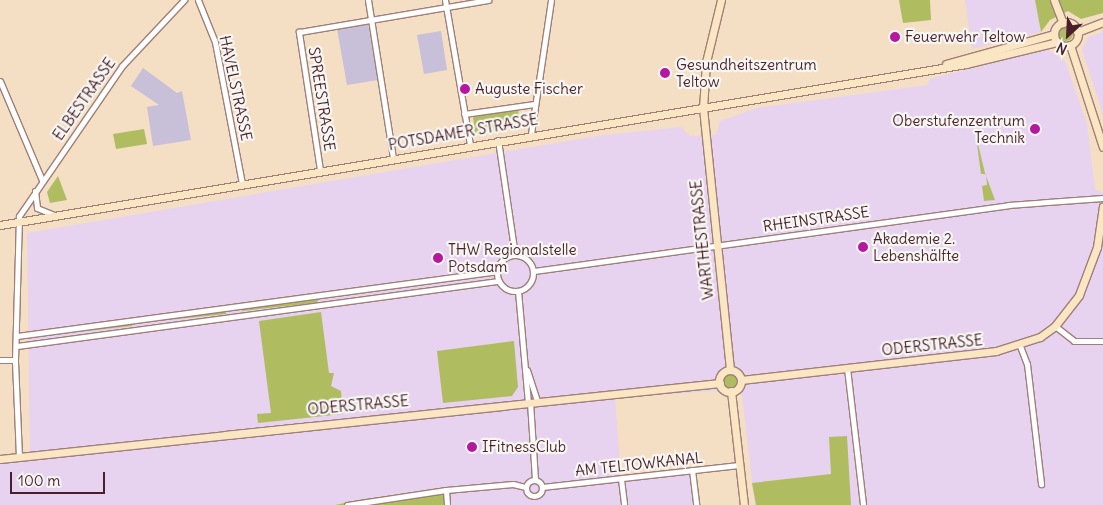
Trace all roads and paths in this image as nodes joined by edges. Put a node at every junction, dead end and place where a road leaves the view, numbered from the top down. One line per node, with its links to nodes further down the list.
1 (184, 0): 28 (street, ELBESTRASSE)
2 (198, 0): 29 (street, HAVELSTRASSE)
3 (368, 0): 10 (street)
4 (445, 0): 9 (street)
5 (488, 0): 9 (street)
6 (551, 0): 19 (street)
7 (722, 0): 20 (street, WARTHESTRASSE)
8 (1054, 0): 12 (street)
9 (447, 8): 10 (street); 21 (street)
10 (371, 20): 26 (street); 27 (street, SPREESTRASSE)
11 (1103, 22): 13 (street)
12 (1063, 23): 13 (street); 14 (street)
13 (1077, 32): 16 (street)
14 (1054, 34): 15 (street); 17 (street, POTSDAMER STRASSE)
15 (1057, 42): 16 (street, POTSDAMER STRASSE); 17 (street, POTSDAMER STRASSE)
16 (1070, 45): 25 (street)
17 (931, 70): 20 (street, POTSDAMER STRASSE)
18 (0, 81): 28 (street)
19 (534, 104): 21 (street); 22 (street)
20 (703, 108): 22 (street, POTSDAMER STRASSE); 36 (street, WARTHESTRASSE)
21 (464, 114): 24 (street)
22 (531, 134): 23 (street, POTSDAMER STRASSE)
23 (498, 140): 24 (street, POTSDAMER STRASSE); 37 (street)
24 (470, 145): 26 (street, POTSDAMER STRASSE)
25 (1103, 147)
26 (393, 158): 27 (street, POTSDAMER STRASSE)
27 (320, 170): 29 (street, POTSDAMER STRASSE)
28 (42, 180): 30 (street, ELBESTRASSE)
29 (242, 183): 33 (street, POTSDAMER STRASSE)
30 (36, 189): 33 (street); 34 (street, ELBESTRASSE)
31 (1103, 198): 36 (street, RHEINSTRASSE)
32 (1103, 206): 49 (street)
33 (55, 215): 34 (street, POTSDAMER STRASSE)
34 (17, 222): 35 (street, POTSDAMER STRASSE); 52 (street)
35 (0, 225)
36 (715, 246): 39 (street, RHEINSTRASSE); 61 (street, WARTHESTRASSE)
37 (515, 254): 38 (street); 39 (street)
38 (497, 271): 40 (street); 41 (street)
39 (534, 271): 43 (street)
40 (499, 280): 42 (street); 43 (street)
41 (421, 281): 42 (street); 44 (street)
42 (422, 291): 45 (street)
43 (518, 291): 60 (street)
44 (327, 294): 45 (street); 46 (street)
45 (328, 303): 47 (street)
46 (233, 306): 47 (street); 48 (street)
47 (234, 316): 50 (street)
48 (142, 318): 50 (street); 51 (street)
49 (1055, 326): 54 (street); 56 (street, ODERSTRASSE)
50 (143, 328): 53 (street)
51 (57, 330): 52 (street); 53 (street)
52 (17, 336): 55 (street)
53 (59, 339): 55 (street)
54 (1103, 341)
55 (17, 346): 58 (street)
56 (1020, 346): 59 (street, ODERSTRASSE); 72 (street)
57 (0, 360): 58 (street)
58 (15, 360): 66 (street)
59 (847, 368): 62 (street, ODERSTRASSE); 83 (street)
60 (527, 370): 65 (street); 65 (street)
61 (730, 370): 62 (street); 63 (street)
62 (741, 380): 64 (street)
63 (720, 383): 64 (street); 65 (street, ODERSTRASSE)
64 (731, 391): 68 (street)
65 (532, 401): 66 (street, ODERSTRASSE); 71 (street)
66 (19, 457): 67 (street, ODERSTRASSE)
67 (0, 458)
68 (739, 465): 69 (street, AM TELTOWKANAL); 82 (street)
69 (692, 470): 70 (street, AM TELTOWKANAL); 81 (street)
70 (621, 479): 74 (street, AM TELTOWKANAL); 80 (street)
71 (535, 480): 73 (street); 74 (street)
72 (1041, 484)
73 (525, 487): 75 (street); 76 (street)
74 (542, 487): 76 (street)
75 (446, 490): 77 (street); 78 (street)
76 (534, 497): 79 (street)
77 (349, 505)
78 (447, 505)
79 (535, 505)
80 (624, 505)
81 (696, 505)
82 (744, 505)
83 (863, 505)

